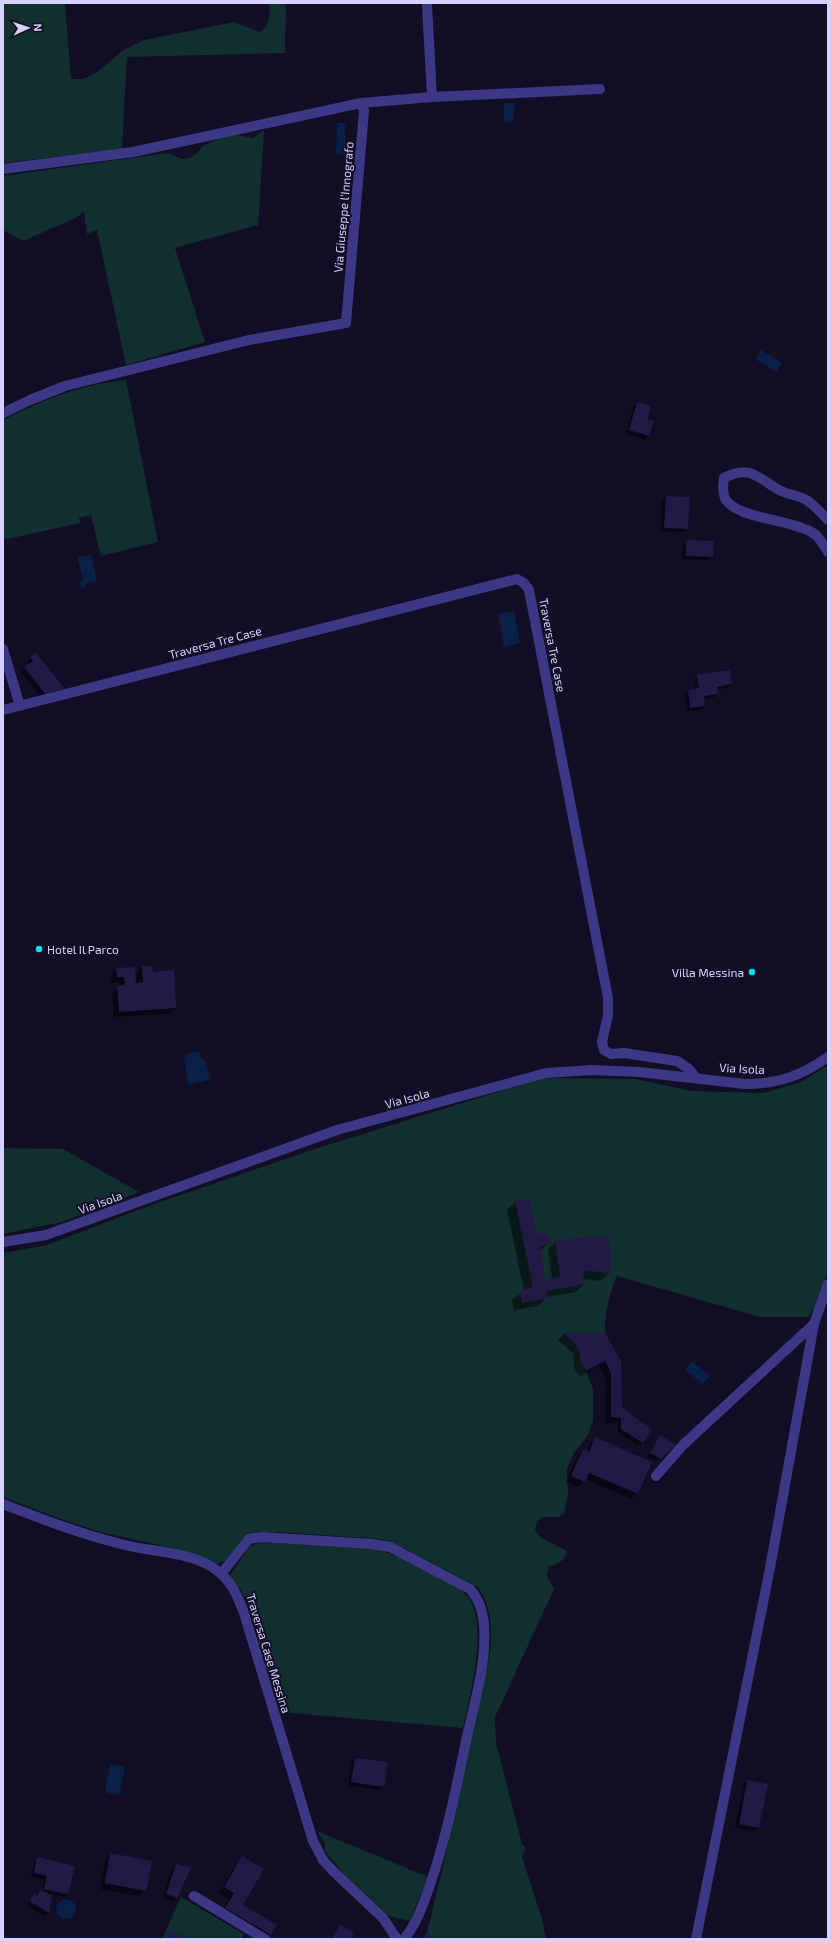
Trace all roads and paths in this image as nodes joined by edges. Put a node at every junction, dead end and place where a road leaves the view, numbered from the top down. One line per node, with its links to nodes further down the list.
1 (427, 6): 3 (street)
2 (600, 89): 3 (street)
3 (432, 97): 4 (street)
4 (361, 102): 5 (street); 6 (street, Via Giuseppe l'Innografo)
5 (3, 169)
6 (3, 413)
7 (828, 520): 8 (street)
8 (828, 552)
9 (3, 649): 10 (street)
10 (20, 706): 11 (street, Traversa Tre Case); 13 (street, Traversa Tre Case)
11 (3, 710)
12 (828, 1057): 13 (street, Via Isola)
13 (696, 1078): 14 (street, Via Isola)
14 (3, 1242)
15 (828, 1284): 16 (street)
16 (814, 1324): 17 (street); 24 (street)
17 (656, 1476)
18 (3, 1504): 19 (street, Traversa Case Messina)
19 (221, 1574): 22 (street, Traversa Case Messina); 23 (street)
20 (194, 1896): 21 (street)
21 (265, 1939)
22 (397, 1939)
23 (404, 1939)
24 (696, 1939)

